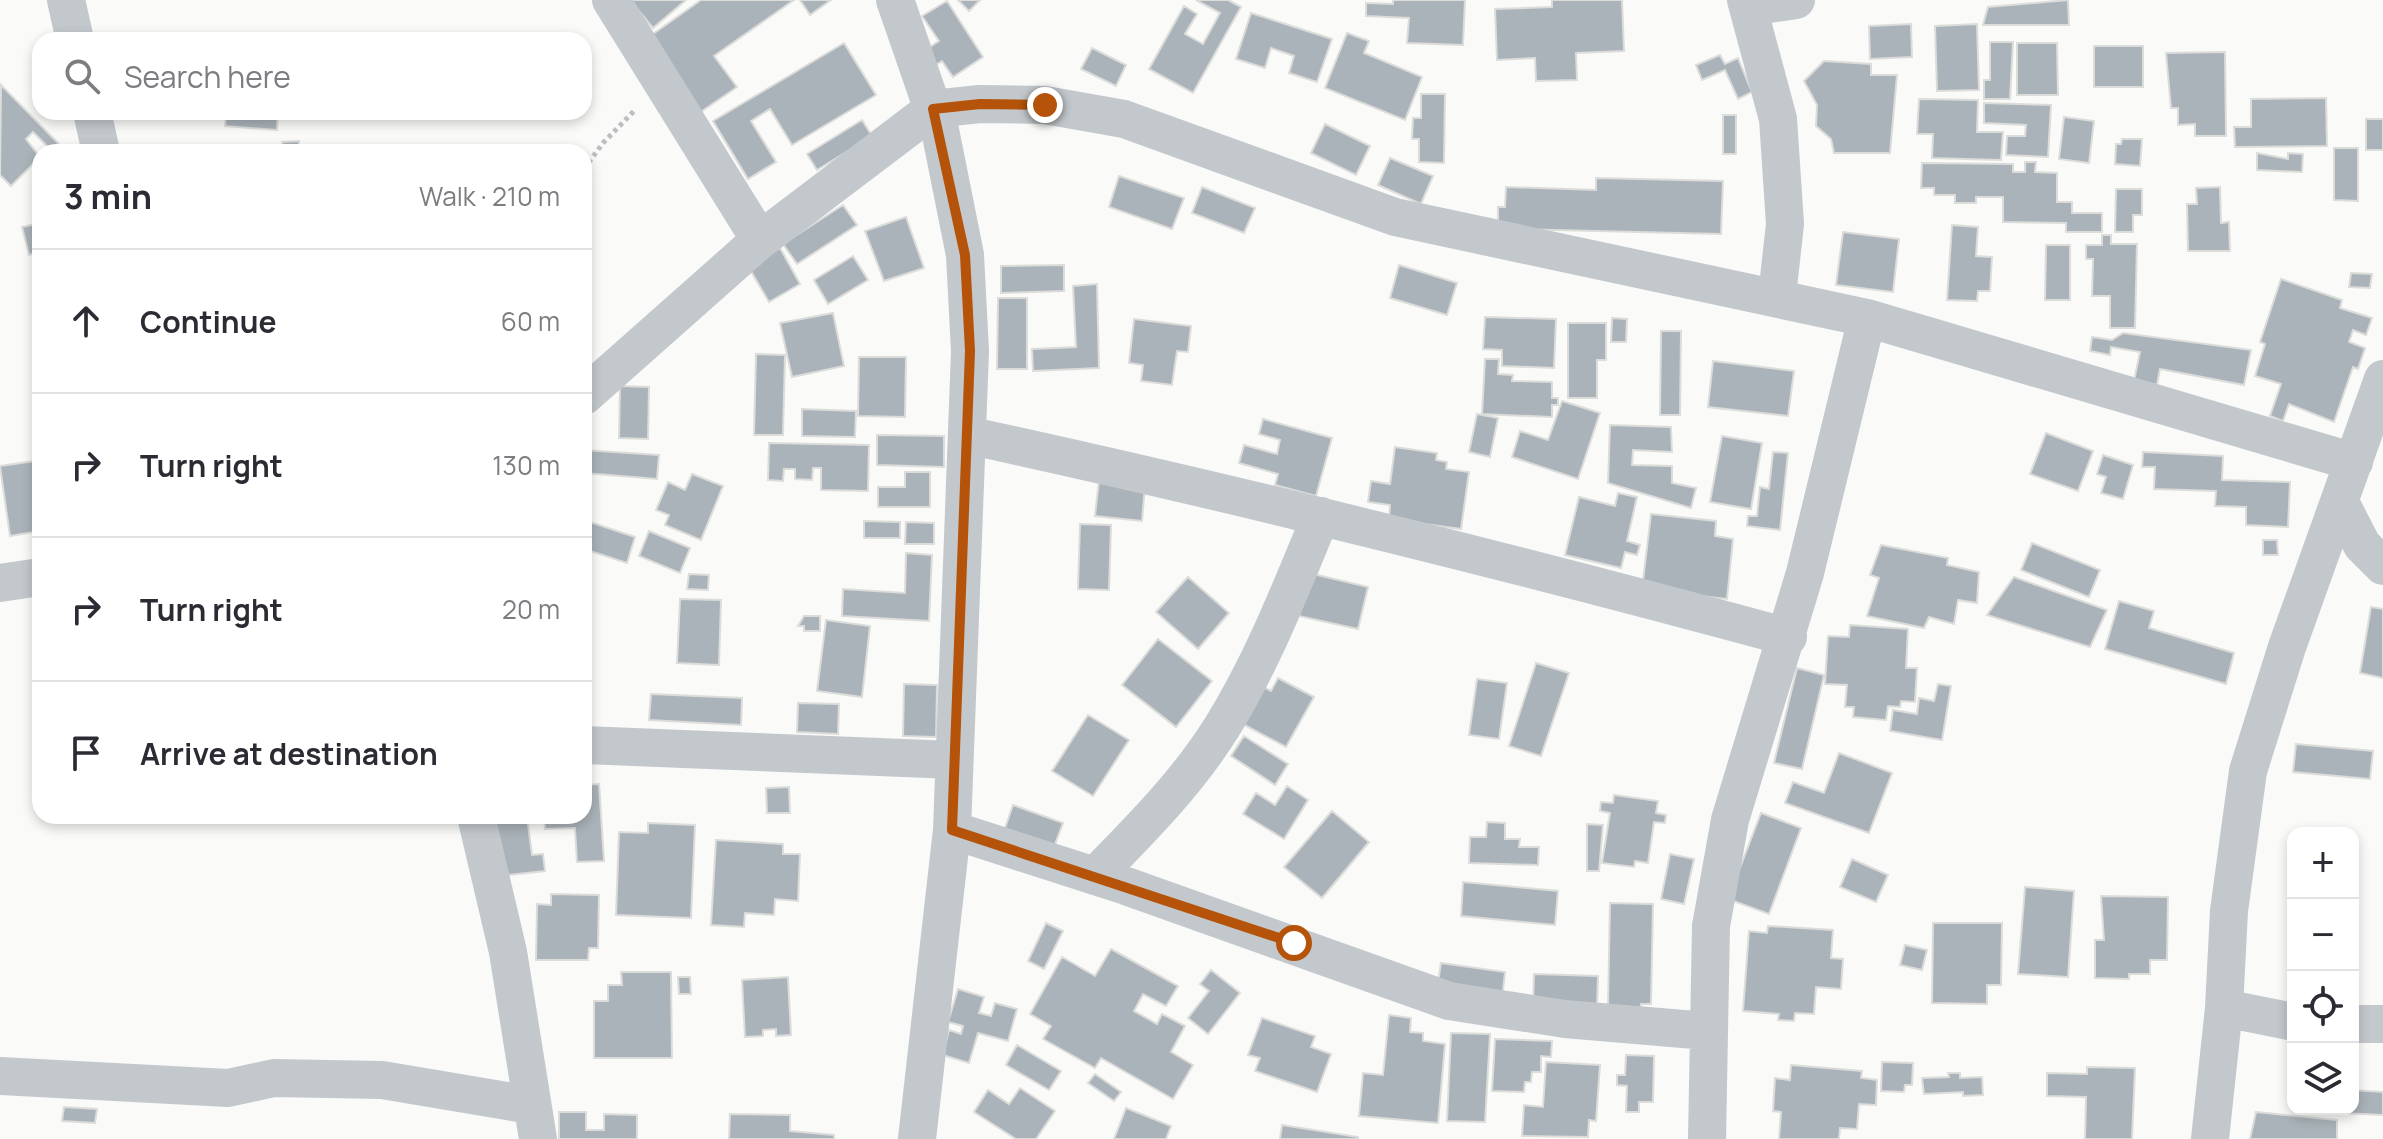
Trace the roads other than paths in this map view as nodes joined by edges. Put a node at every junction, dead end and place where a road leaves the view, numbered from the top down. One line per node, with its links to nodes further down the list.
1 (66, 0): 6 (street)
2 (611, 0): 10 (street)
3 (895, 0): 7 (street)
4 (1796, 0): 5 (street)
5 (1748, 4): 11 (street)
6 (73, 32)
7 (933, 109): 10 (street); 11 (street); 15 (street)
8 (94, 120): 9 (street)
9 (99, 144)
10 (760, 240): 14 (street)
11 (1777, 296): 12 (street)
12 (1867, 318): 16 (street); 22 (street)
13 (2383, 379): 16 (street)
14 (592, 389)
15 (967, 435): 18 (street); 24 (street)
16 (2354, 462): 17 (street)
17 (2340, 502): 19 (street); 28 (street)
18 (1321, 516): 22 (street); 27 (street)
19 (2383, 566)
20 (32, 578): 21 (street)
21 (0, 583)
22 (1788, 637): 32 (street)
23 (592, 745): 24 (street)
24 (953, 760): 26 (street)
25 (478, 824): 34 (street)
26 (952, 830): 27 (street); 35 (street)
27 (1095, 876): 32 (street)
28 (2224, 1008): 29 (street); 37 (street)
29 (2287, 1021)
30 (2359, 1024): 31 (street)
31 (2383, 1024)
32 (1707, 1031): 36 (street)
33 (0, 1076): 34 (street)
34 (534, 1122)
35 (917, 1139)
36 (1707, 1139)
37 (2210, 1139)

